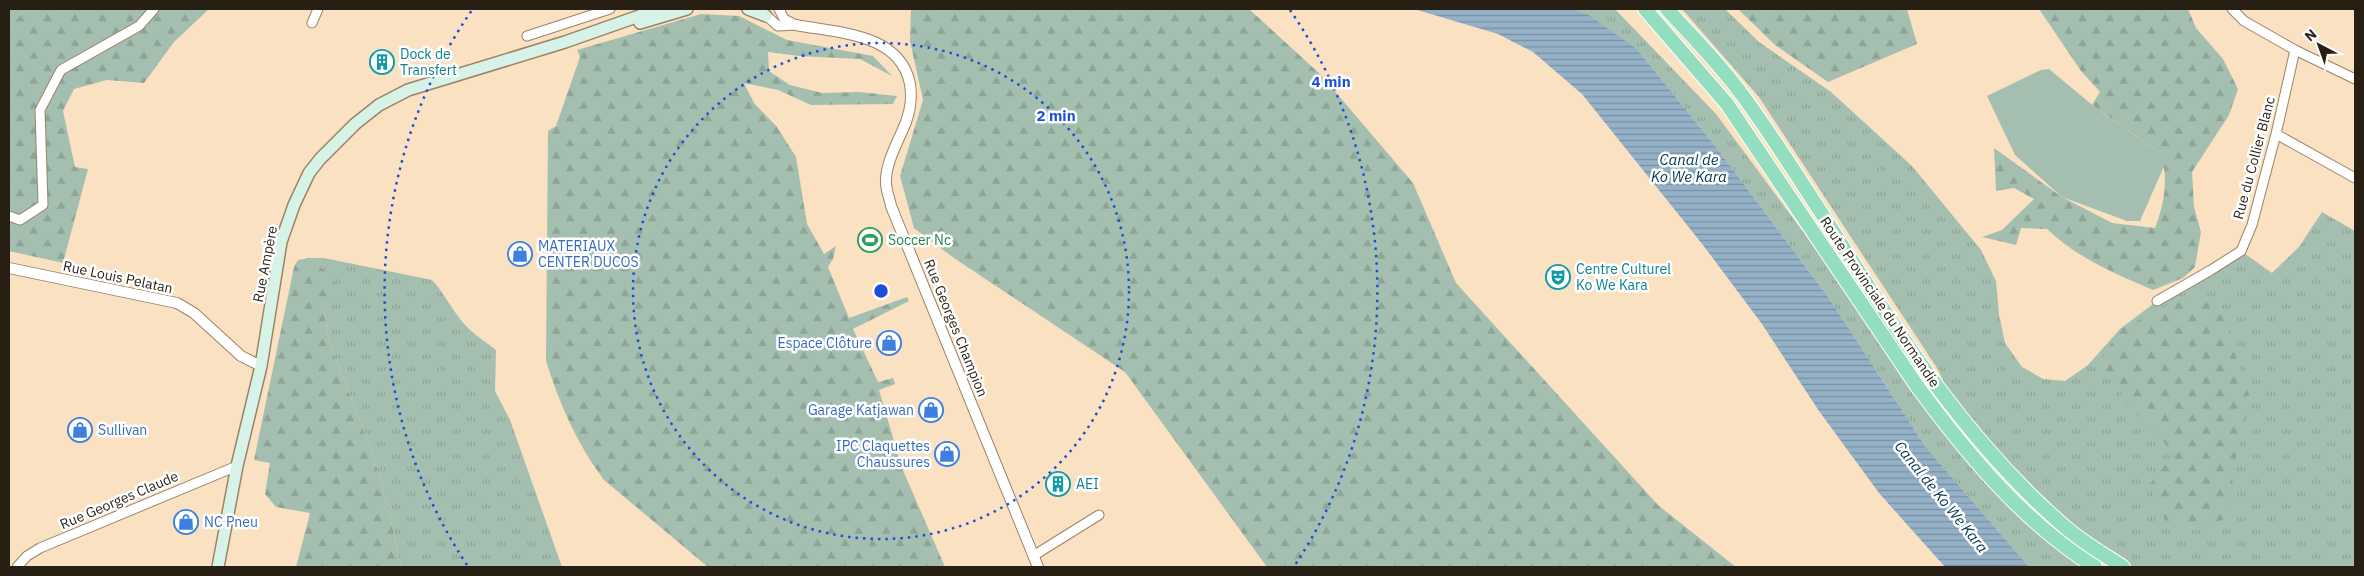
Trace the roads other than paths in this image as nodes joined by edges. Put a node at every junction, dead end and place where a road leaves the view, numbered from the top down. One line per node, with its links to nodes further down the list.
1 (154, 9): 20 (street)
2 (318, 9): 12 (street)
3 (610, 9): 15 (street)
4 (659, 9): 14 (main road, Rue Ampère)
5 (687, 9): 14 (main road, Rue Ampère)
6 (748, 9): 11 (main road)
7 (779, 9): 13 (street)
8 (1645, 9): 30 (highway, Route Provinciale du Normandie)
9 (1667, 9): 31 (highway, Route Provinciale du Normandie)
10 (2232, 9): 16 (street)
11 (762, 13): 13 (street, Rue Georges Champion)
12 (312, 23)
13 (796, 25): 26 (street, Rue Georges Champion)
14 (597, 32): 23 (main road, Rue Ampère)
15 (527, 36)
16 (2295, 50): 17 (street); 18 (street, Rue du Collier Blanc)
17 (2355, 79)
18 (2276, 134): 19 (street); 22 (street, Rue du Collier Blanc)
19 (2355, 178)
20 (9, 216)
21 (9, 268): 23 (street, Rue Louis Pelatan)
22 (2157, 301)
23 (261, 366): 24 (main road, Rue Ampère)
24 (237, 466): 27 (street, Rue Georges Claude); 28 (main road, Rue Ampère)
25 (1099, 515): 26 (street)
26 (1033, 556): 29 (street, Rue Georges Champion)
27 (17, 567)
28 (218, 567)
29 (1038, 567)
30 (2096, 567)
31 (2123, 567)

